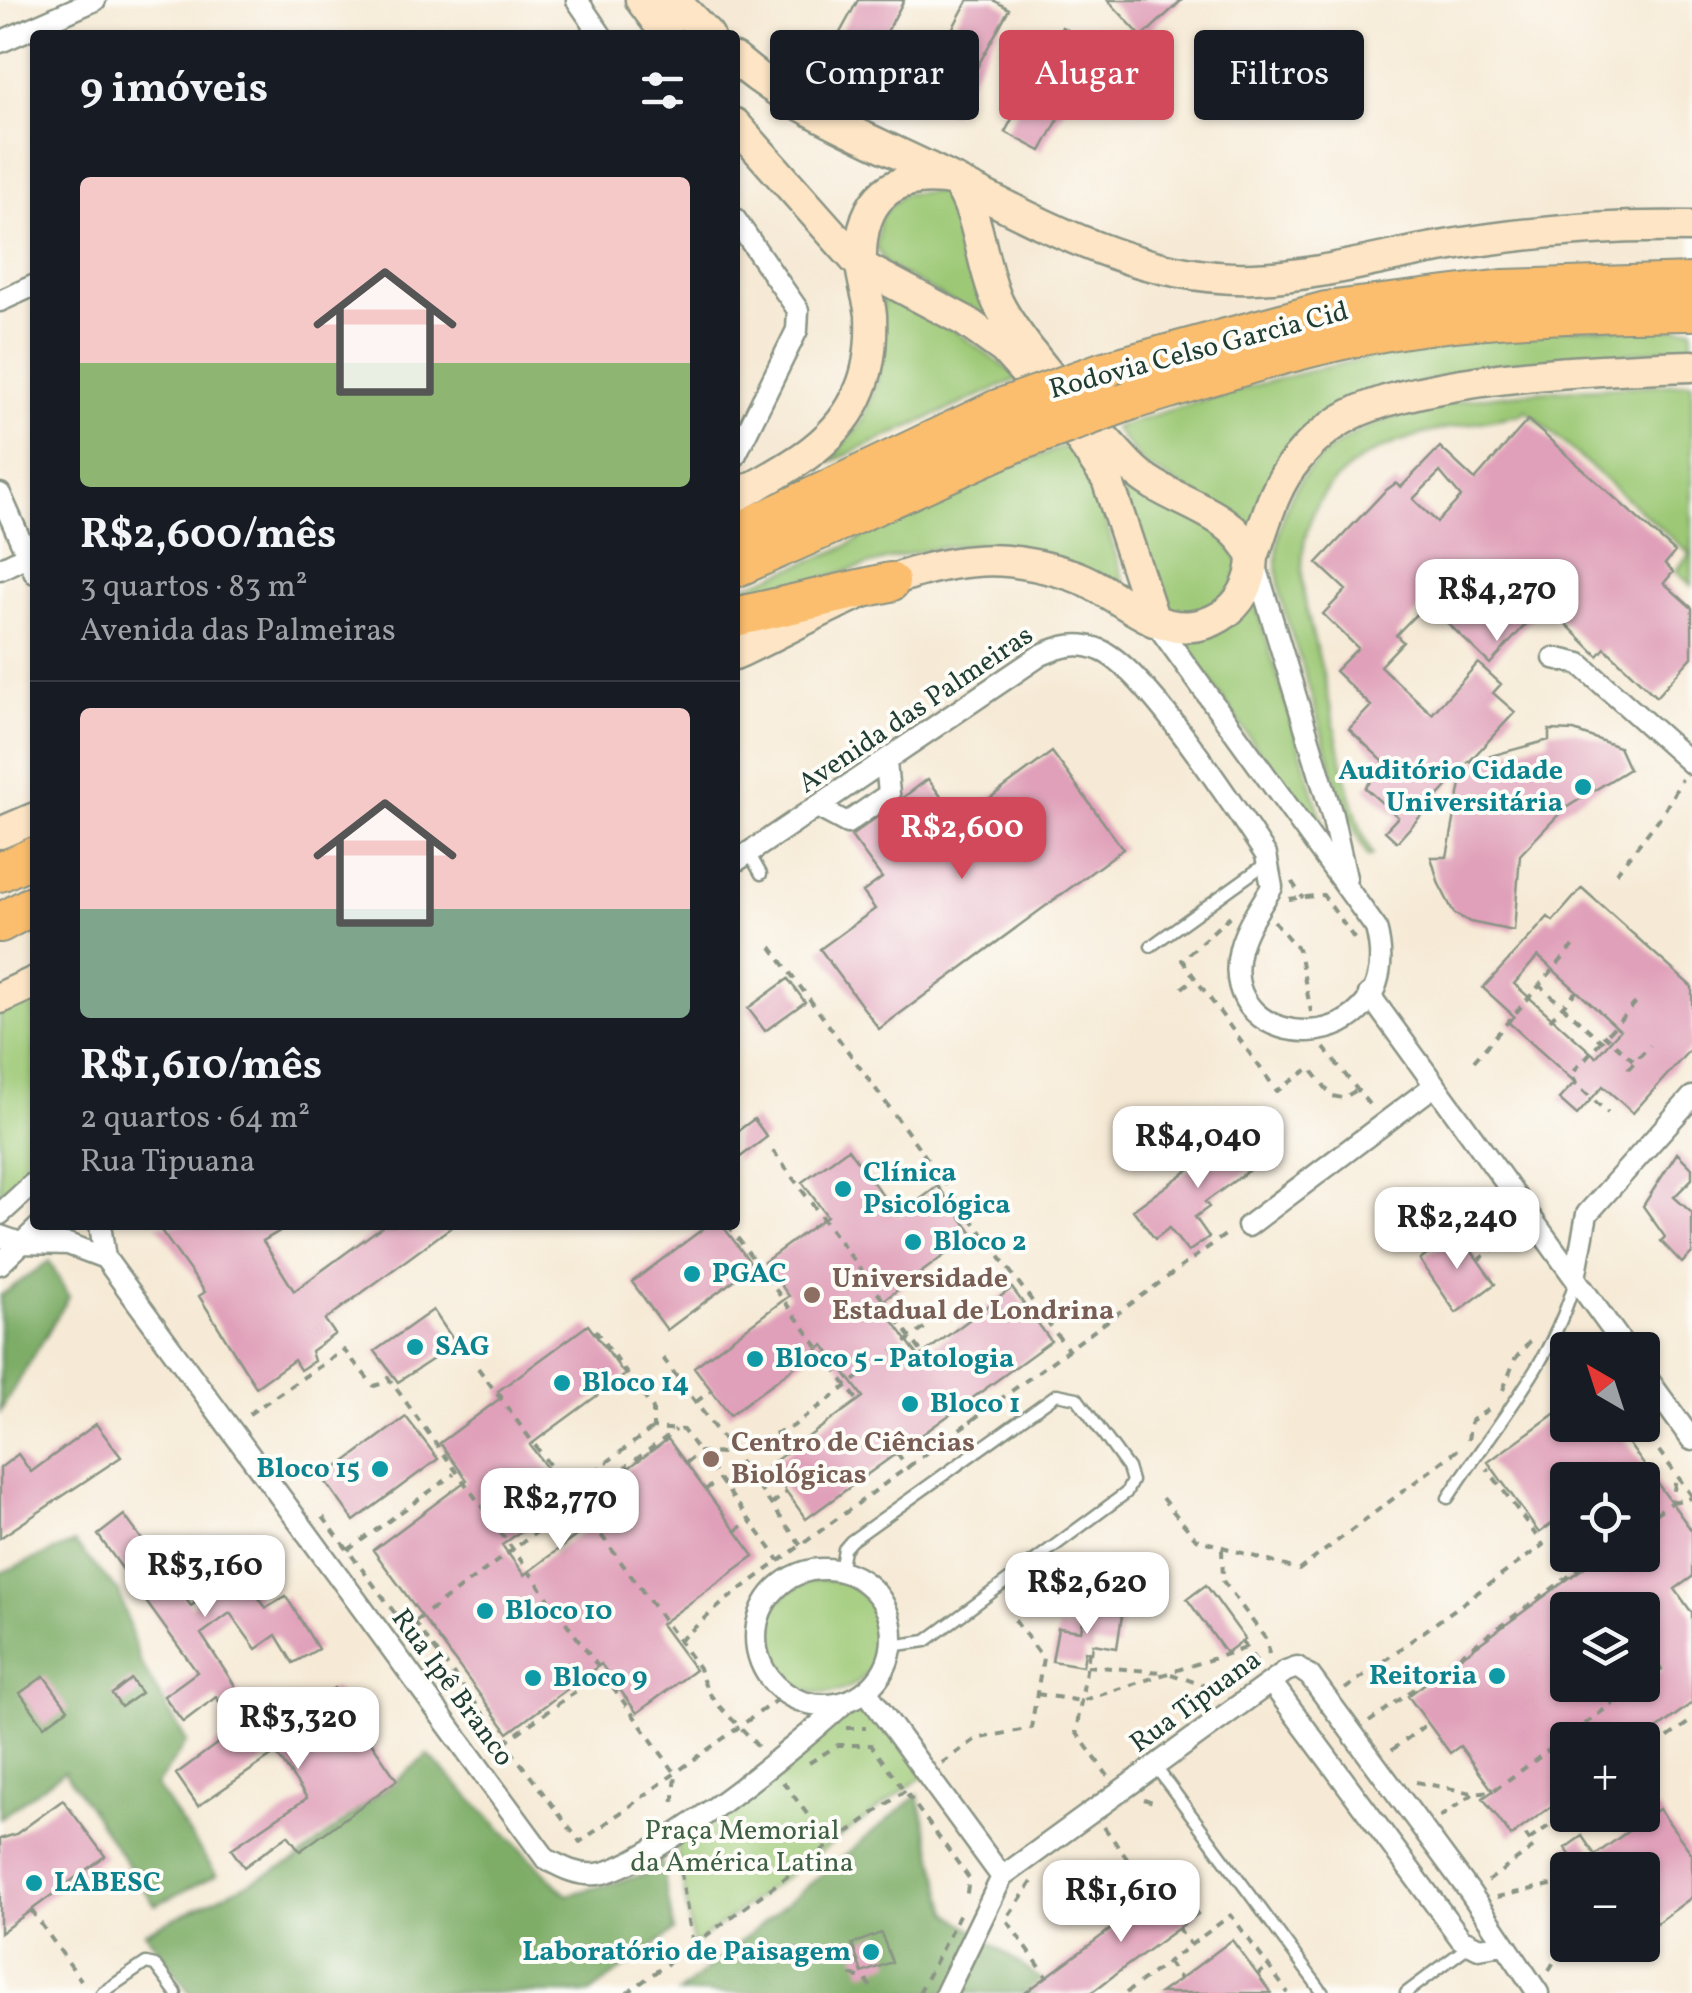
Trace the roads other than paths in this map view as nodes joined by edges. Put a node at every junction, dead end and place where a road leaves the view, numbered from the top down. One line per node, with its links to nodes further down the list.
1 (96, 0): 8 (street)
2 (577, 0): 5 (street)
3 (641, 0): 6 (main road)
4 (674, 0): 7 (main road)
5 (590, 30)
6 (663, 30)
7 (703, 30)
8 (0, 42)
9 (740, 63): 11 (main road, Rodovia Celso Garcia Cid)
10 (740, 130): 14 (main road)
11 (956, 181): 12 (main road, Rodovia Celso Garcia Cid); 14 (main road); 25 (main road)
12 (1692, 228)
13 (740, 229): 20 (street)
14 (861, 266): 22 (main road); 31 (main road)
15 (1682, 281): 23 (highway, Rodovia Celso Garcia Cid, bridge)
16 (30, 287): 17 (street)
17 (0, 301)
18 (1692, 311): 27 (highway, Rodovia Celso Garcia Cid, bridge)
19 (1692, 366): 25 (main road)
20 (740, 446)
21 (0, 494): 24 (street)
22 (740, 494)
23 (740, 532)
24 (30, 556)
25 (1254, 558): 31 (main road); 42 (street)
26 (30, 560): 28 (street)
27 (740, 566)
28 (0, 568)
29 (890, 582): 30 (highway); 31 (main road); 32 (main road)
30 (740, 615)
31 (1154, 620): 42 (street)
32 (740, 652)
33 (1554, 658): 34 (street)
34 (1687, 771)
35 (30, 820): 36 (main road)
36 (0, 833)
37 (30, 858): 40 (highway)
38 (742, 858): 39 (street, Avenida das Palmeiras); 41 (lane)
39 (1269, 862): 45 (lane); 47 (street)
40 (0, 872)
41 (761, 874)
42 (1349, 890): 47 (street)
43 (30, 905): 44 (highway)
44 (0, 920)
45 (1151, 946)
46 (30, 984): 48 (main road)
47 (1369, 994): 49 (street)
48 (0, 998)
49 (1435, 1085): 53 (street); 58 (street)
50 (1692, 1096): 58 (street)
51 (30, 1187): 52 (street)
52 (0, 1214)
53 (1238, 1229)
54 (101, 1230): 56 (street)
55 (10, 1240): 56 (street); 57 (street)
56 (105, 1258): 67 (street, Rua Ipê Branco)
57 (0, 1264)
58 (1575, 1278): 59 (street); 62 (lane)
59 (1614, 1332)
60 (1660, 1396): 61 (street)
61 (1692, 1440)
62 (1448, 1498)
63 (840, 1571): 64 (street); 64 (lane); 67 (street)
64 (891, 1646): 66 (street)
65 (1265, 1674): 68 (street, Rua Tipuana); 70 (street, Rua Tipuana); 71 (street)
66 (866, 1691): 67 (street); 69 (street)
67 (845, 1702)
68 (1155, 1766): 69 (street, Rua Tipuana); 76 (lane)
69 (1001, 1878): 75 (street, Rua Tipuana)
70 (1504, 1944): 71 (street); 72 (street, Rua Tipuana)
71 (1470, 1946): 77 (lane)
72 (1542, 1985)
73 (102, 1993): 74 (lane)
74 (176, 1993)
75 (946, 1993)
76 (1322, 1993)
77 (1406, 1993)

